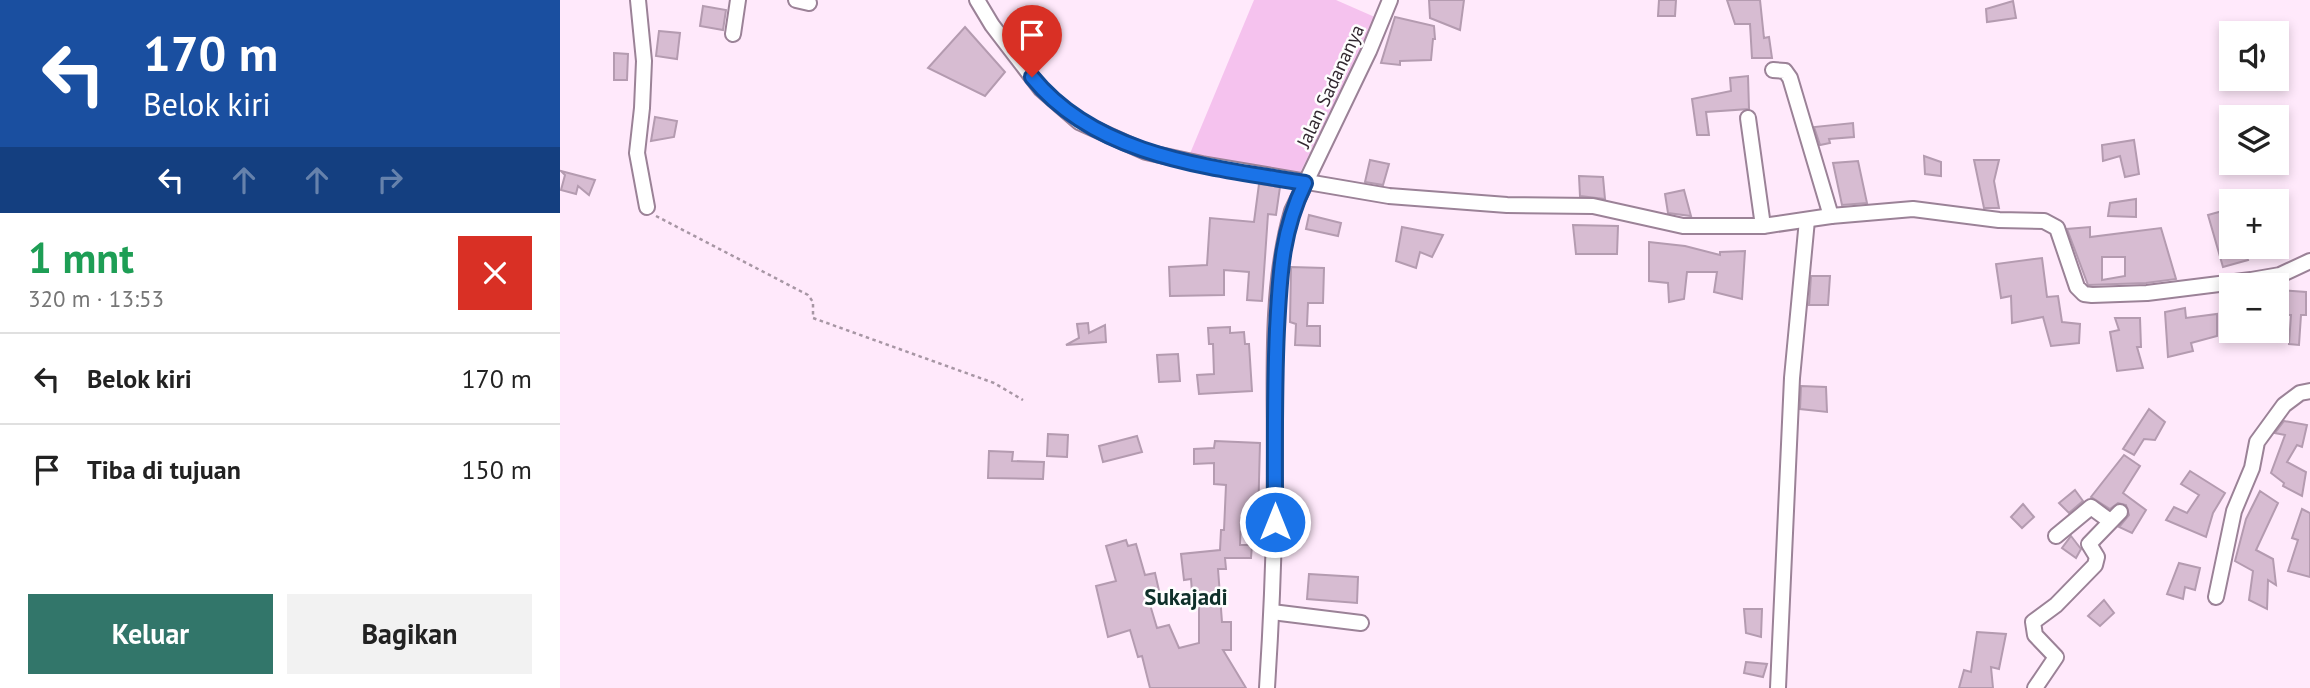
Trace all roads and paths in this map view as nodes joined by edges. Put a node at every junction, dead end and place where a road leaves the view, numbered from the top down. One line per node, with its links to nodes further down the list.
1 (638, 0): 10 (street)
2 (738, 0): 6 (street)
3 (977, 0): 9 (street)
4 (1372, 0): 5 (street)
5 (1388, 3): 9 (street, Jalan Sadananya)
6 (733, 34)
7 (1773, 70): 11 (street)
8 (1748, 118): 13 (street)
9 (1305, 183): 13 (street); 19 (street, Jalan Sadananya)
10 (647, 207): 16 (path)
11 (1831, 216): 12 (street); 14 (street)
12 (1807, 220): 13 (street); 22 (street)
13 (1763, 226)
14 (2310, 261)
15 (2310, 391): 18 (street)
16 (1023, 400)
17 (2056, 536): 23 (street)
18 (2216, 597)
19 (1272, 612): 20 (street); 21 (street, Jalan Sadananya)
20 (1361, 623)
21 (1267, 688)
22 (1778, 688)
23 (2035, 688)

